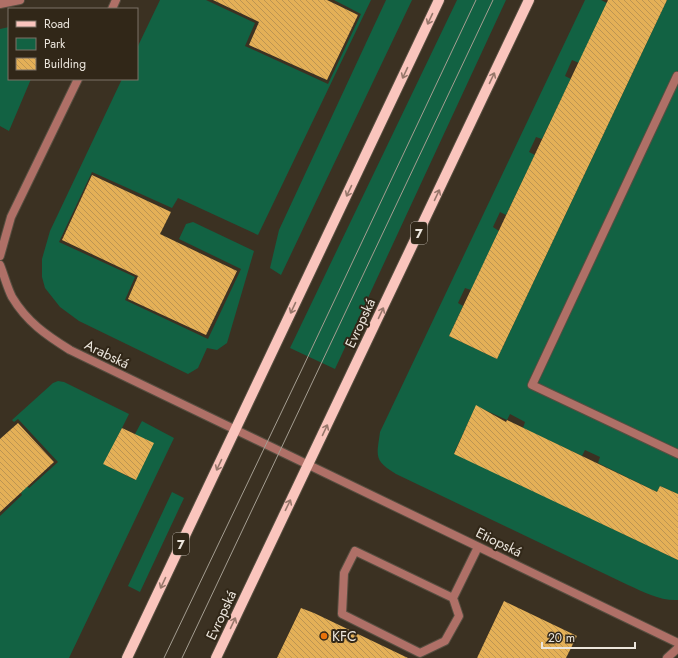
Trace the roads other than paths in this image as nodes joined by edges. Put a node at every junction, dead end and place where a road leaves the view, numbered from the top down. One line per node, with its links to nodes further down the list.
1 (20, 0): 4 (street)
2 (439, 0): 9 (main road, 7, one-way to 9)
3 (529, 0): 11 (main road, Evropská / 7, one-way to 3)
4 (0, 4)
5 (677, 76): 10 (street)
6 (78, 80): 7 (street)
7 (0, 256)
8 (0, 265): 9 (street, Arabská)
9 (236, 430): 11 (street, Arabská); 16 (main road, 7, one-way to 16)
10 (678, 454)
11 (308, 465): 12 (street, Etiopská); 17 (main road, Evropská / 7, one-way to 11)
12 (478, 547): 13 (street); 14 (street, Etiopská)
13 (453, 598): 13 (street)
14 (678, 643)
15 (678, 648): 18 (street)
16 (127, 658)
17 (216, 658)
18 (667, 658)

